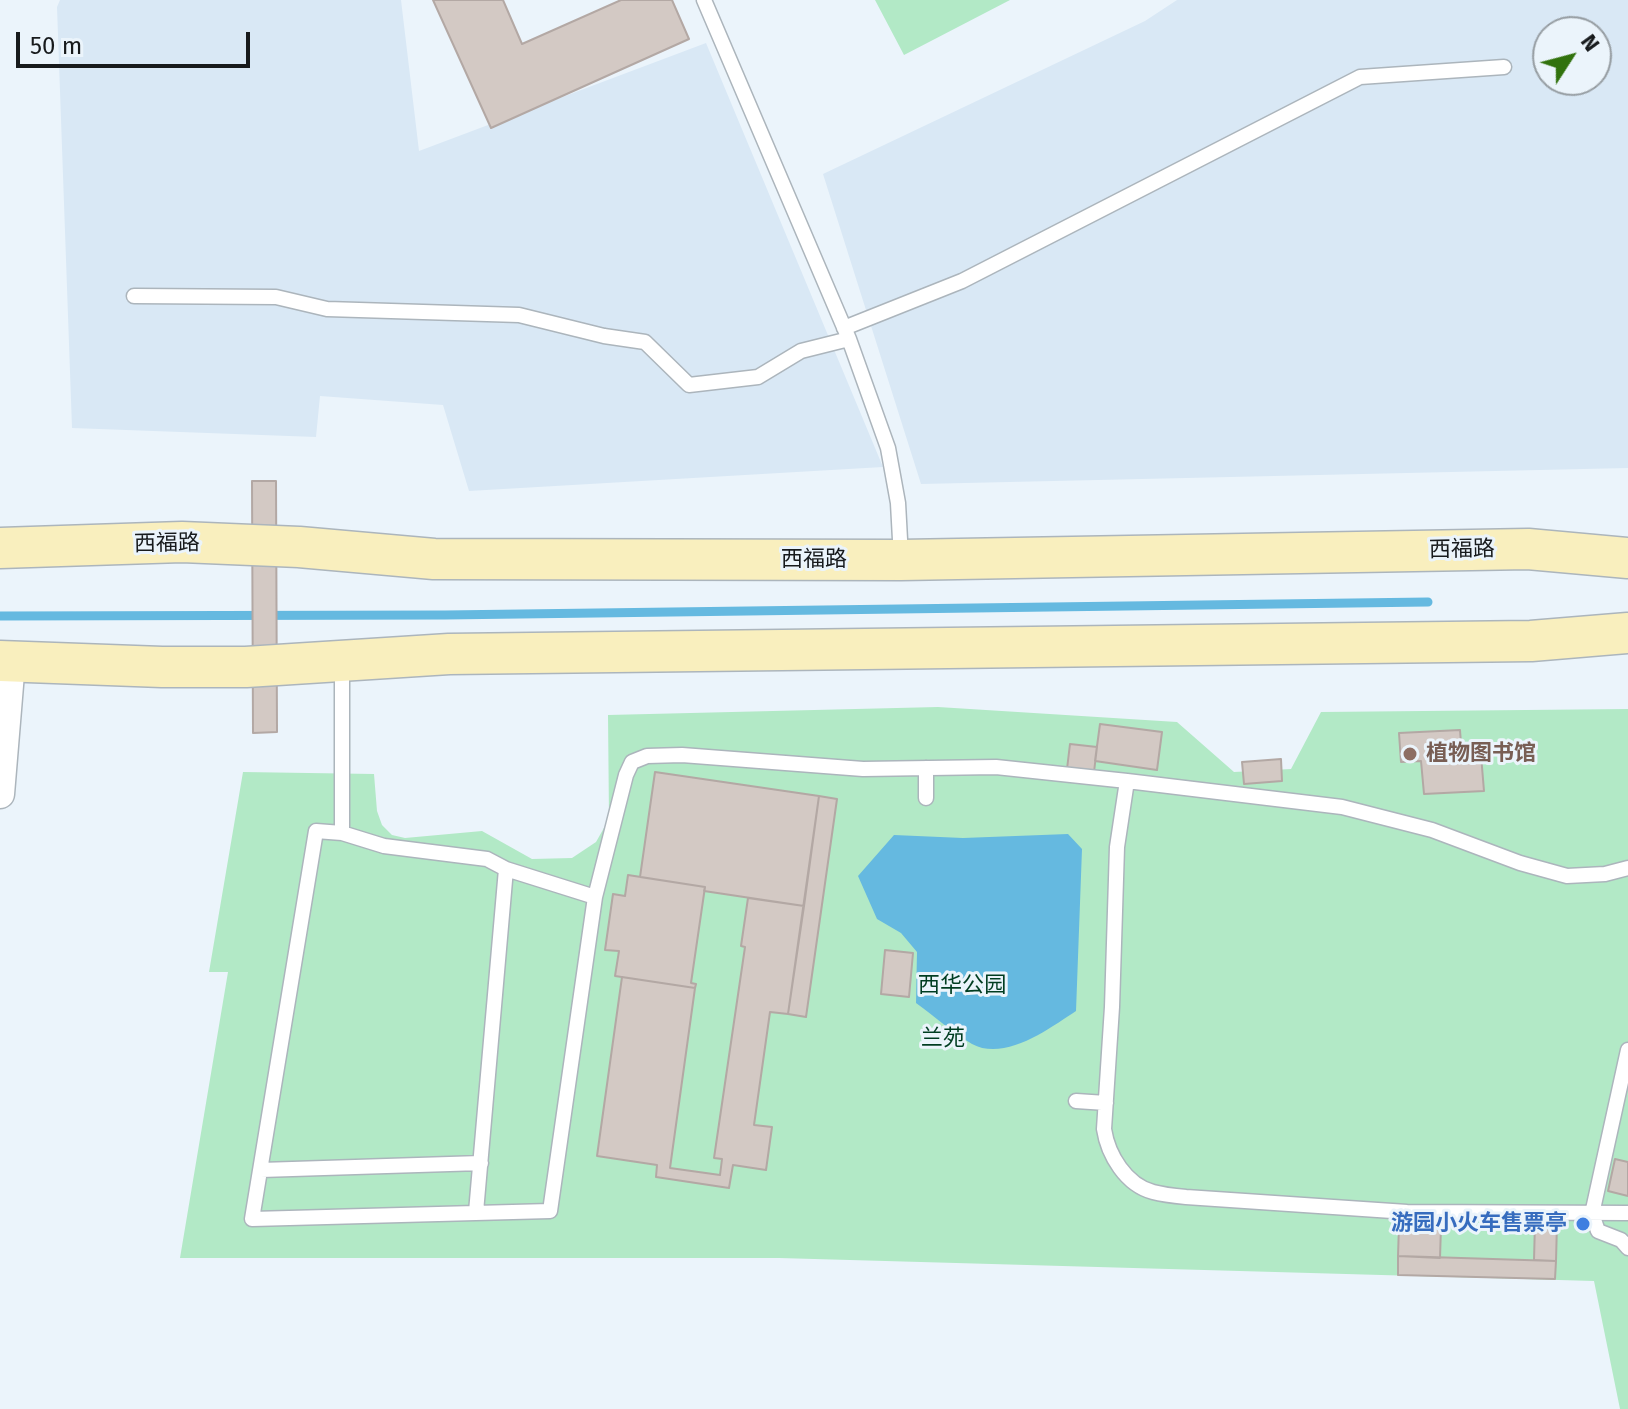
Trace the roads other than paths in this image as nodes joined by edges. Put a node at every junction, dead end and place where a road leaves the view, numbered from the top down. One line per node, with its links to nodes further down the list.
1 (704, 0): 4 (lane)
2 (1504, 67): 4 (lane)
3 (134, 296): 4 (lane)
4 (847, 334): 9 (lane)
5 (1628, 532): 7 (main road)
6 (0, 548): 9 (main road, 西福路)
7 (1528, 549): 8 (main road, 西福路); 9 (main road, 西福路)
8 (1628, 558)
9 (901, 560)
10 (1628, 633): 11 (main road)
11 (1531, 641): 12 (main road); 13 (main road)
12 (342, 660): 14 (main road); 19 (lane)
13 (1628, 660)
14 (6, 661): 17 (street)
15 (926, 768): 16 (lane); 18 (lane); 22 (lane)
16 (1127, 781): 20 (lane); 25 (lane)
17 (0, 794)
18 (926, 798)
19 (342, 833): 21 (lane); 27 (lane)
20 (1628, 868)
21 (506, 869): 22 (lane); 26 (lane)
22 (595, 897): 28 (lane)
23 (1628, 1050): 30 (lane)
24 (1076, 1101): 25 (lane)
25 (1106, 1103): 30 (lane)
26 (481, 1163): 27 (lane); 28 (lane)
27 (261, 1170): 28 (lane)
28 (476, 1212)
29 (1628, 1213): 30 (lane)
30 (1592, 1214): 31 (lane)
31 (1628, 1248)

